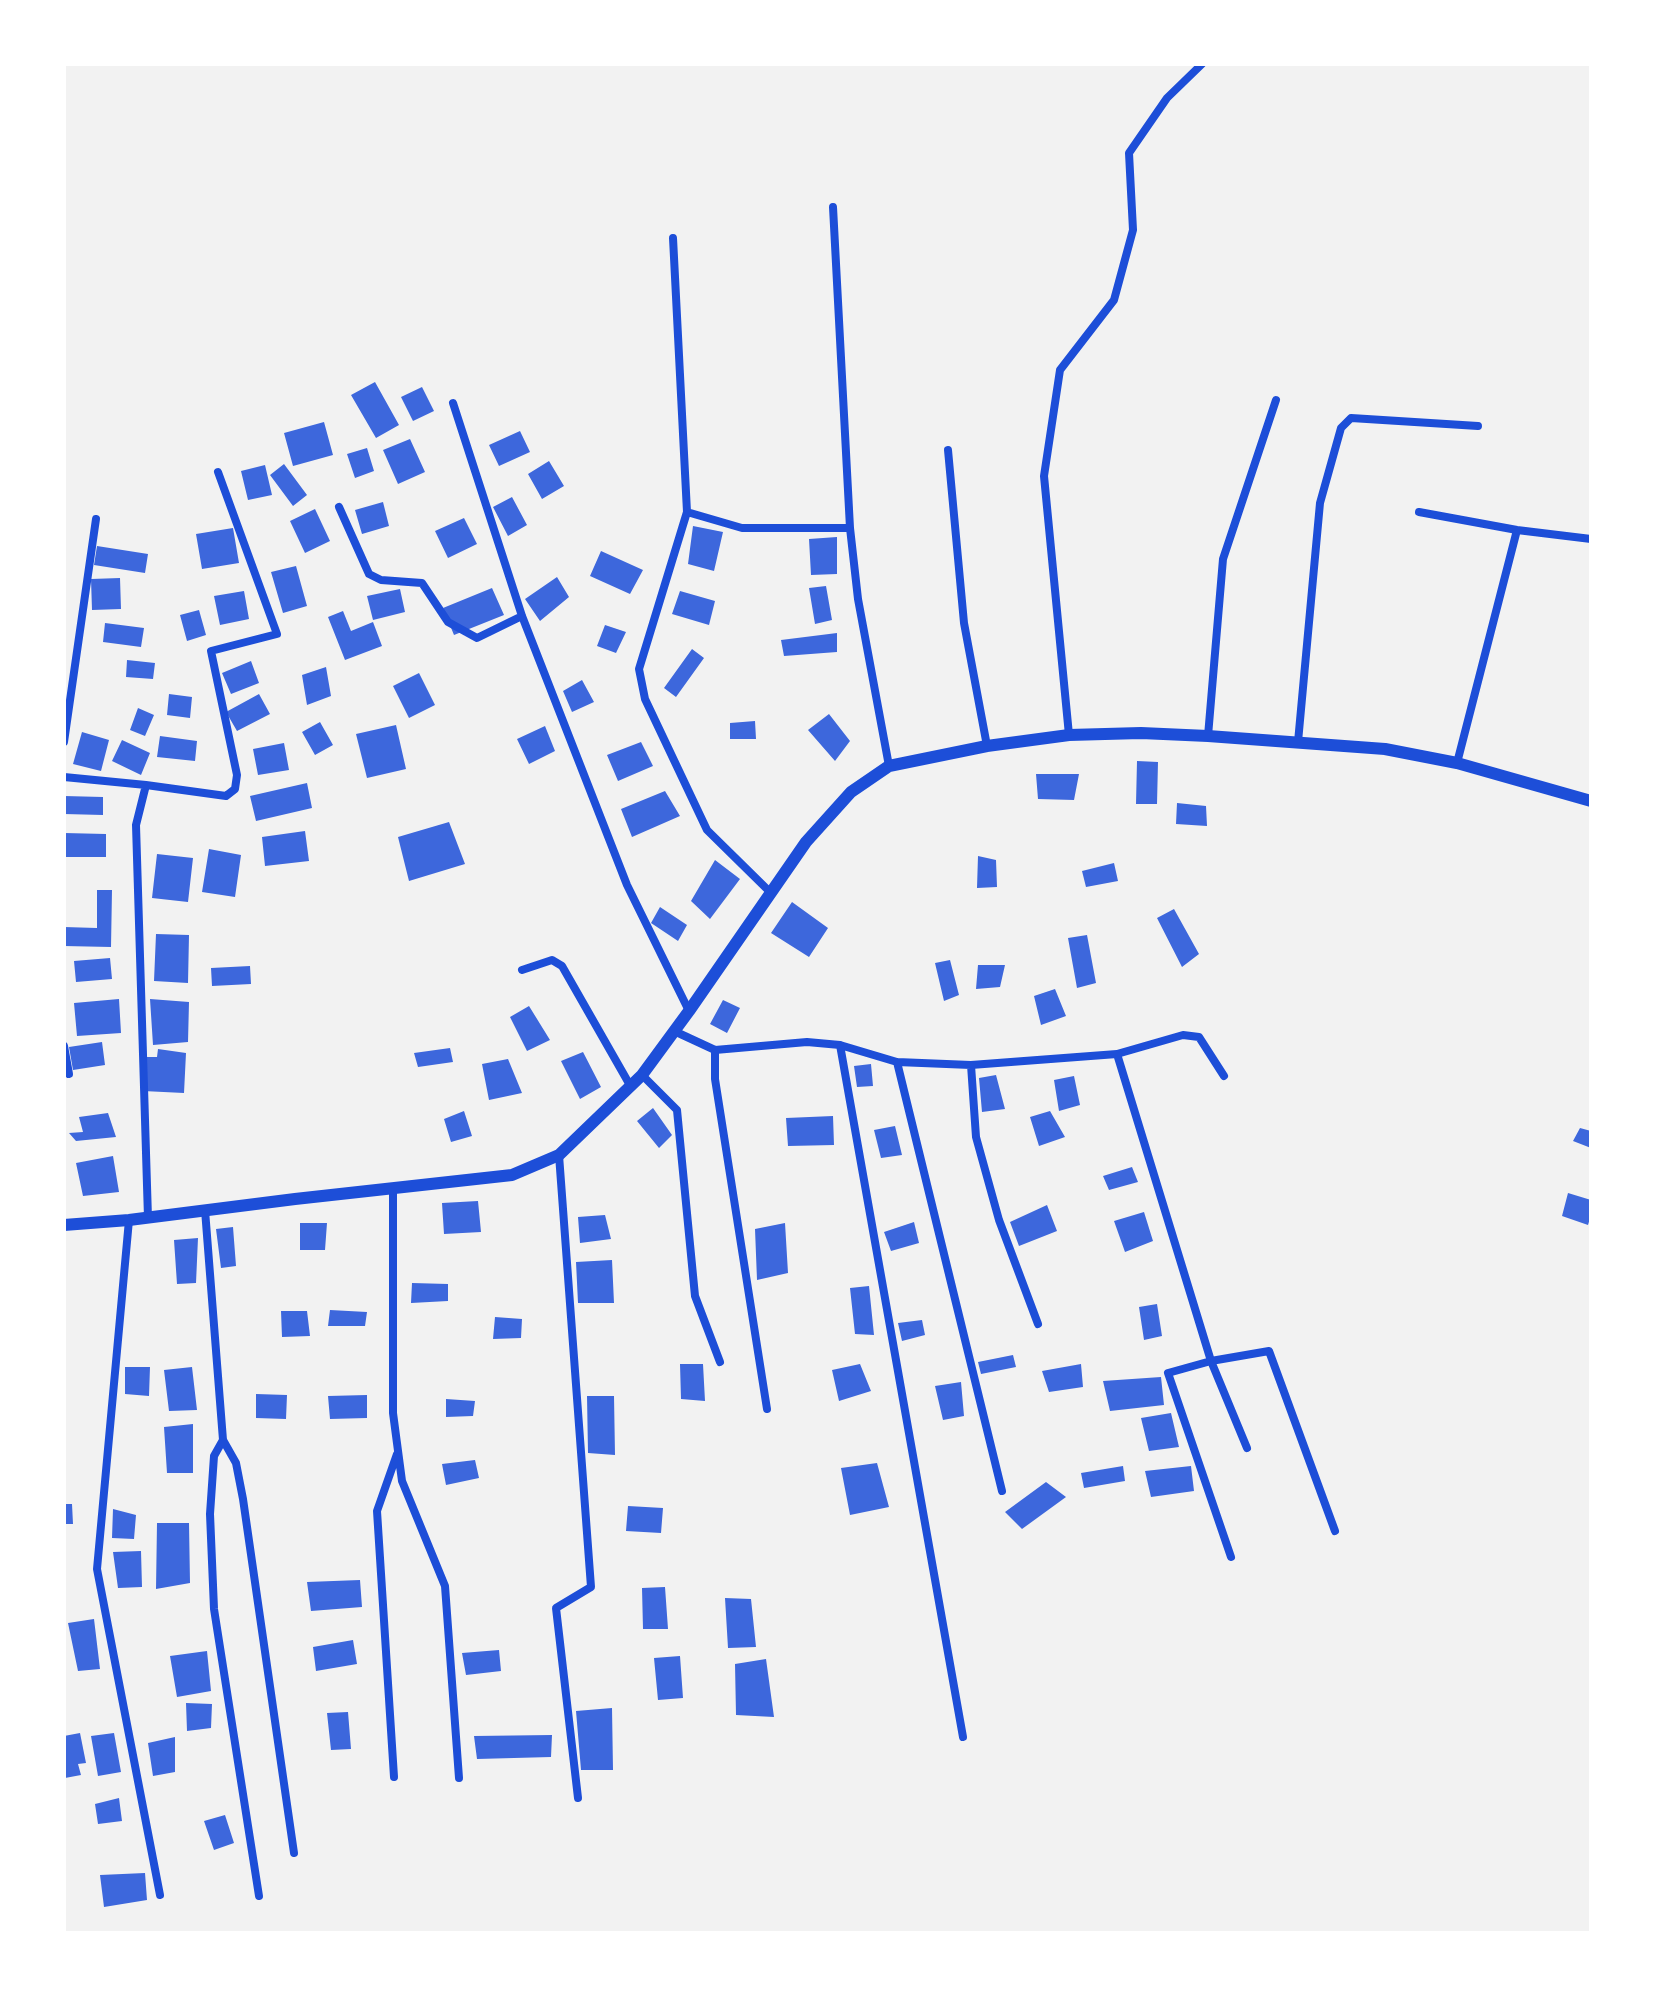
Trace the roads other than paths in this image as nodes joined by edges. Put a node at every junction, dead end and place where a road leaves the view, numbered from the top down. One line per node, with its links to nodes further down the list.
1 (1202, 64): 17 (street)
2 (833, 207): 13 (street)
3 (673, 238): 10 (street)
4 (1276, 400): 18 (street)
5 (453, 403): 16 (street)
6 (1478, 426): 20 (street)
7 (948, 450): 21 (street)
8 (218, 472): 25 (street)
9 (339, 507): 16 (street)
10 (687, 512): 13 (street); 27 (street)
11 (1419, 512): 14 (street)
12 (96, 519): 19 (street)
13 (850, 528): 23 (street)
14 (1517, 530): 15 (street); 22 (street)
15 (1591, 539)
16 (522, 616): 29 (street)
17 (1069, 735): 18 (main road); 21 (main road)
18 (1208, 736): 20 (main road)
19 (64, 742)
20 (1298, 742): 22 (main road)
21 (987, 746): 23 (main road)
22 (1457, 763): 26 (main road)
23 (889, 766): 27 (main road)
24 (64, 777): 25 (street)
25 (146, 785): 44 (street)
26 (1591, 801)
27 (770, 892): 29 (main road)
28 (522, 970): 40 (street)
29 (689, 1011): 30 (main road)
30 (674, 1031): 33 (street); 38 (main road)
31 (840, 1045): 33 (street); 35 (street); 57 (street)
32 (64, 1046): 37 (street)
33 (715, 1050): 50 (street)
34 (1117, 1054): 36 (street); 39 (street); 48 (street)
35 (897, 1062): 36 (street); 54 (street)
36 (971, 1065): 47 (street)
37 (69, 1074)
38 (642, 1075): 40 (main road); 49 (street)
39 (1224, 1076)
40 (631, 1087): 41 (main road)
41 (559, 1155): 42 (main road); 60 (street)
42 (393, 1189): 43 (main road); 53 (street)
43 (205, 1210): 44 (main road); 51 (street)
44 (148, 1218): 45 (main road)
45 (129, 1220): 46 (main road); 62 (street)
46 (64, 1225)
47 (1038, 1324)
48 (1211, 1361): 52 (street); 55 (street); 56 (street)
49 (720, 1362)
50 (767, 1409)
51 (223, 1440): 61 (street); 63 (street)
52 (1247, 1448)
53 (398, 1452): 58 (street); 59 (street)
54 (1002, 1491)
55 (1335, 1531)
56 (1231, 1557)
57 (963, 1737)
58 (394, 1777)
59 (459, 1778)
60 (578, 1798)
61 (294, 1853)
62 (160, 1895)
63 (259, 1896)

